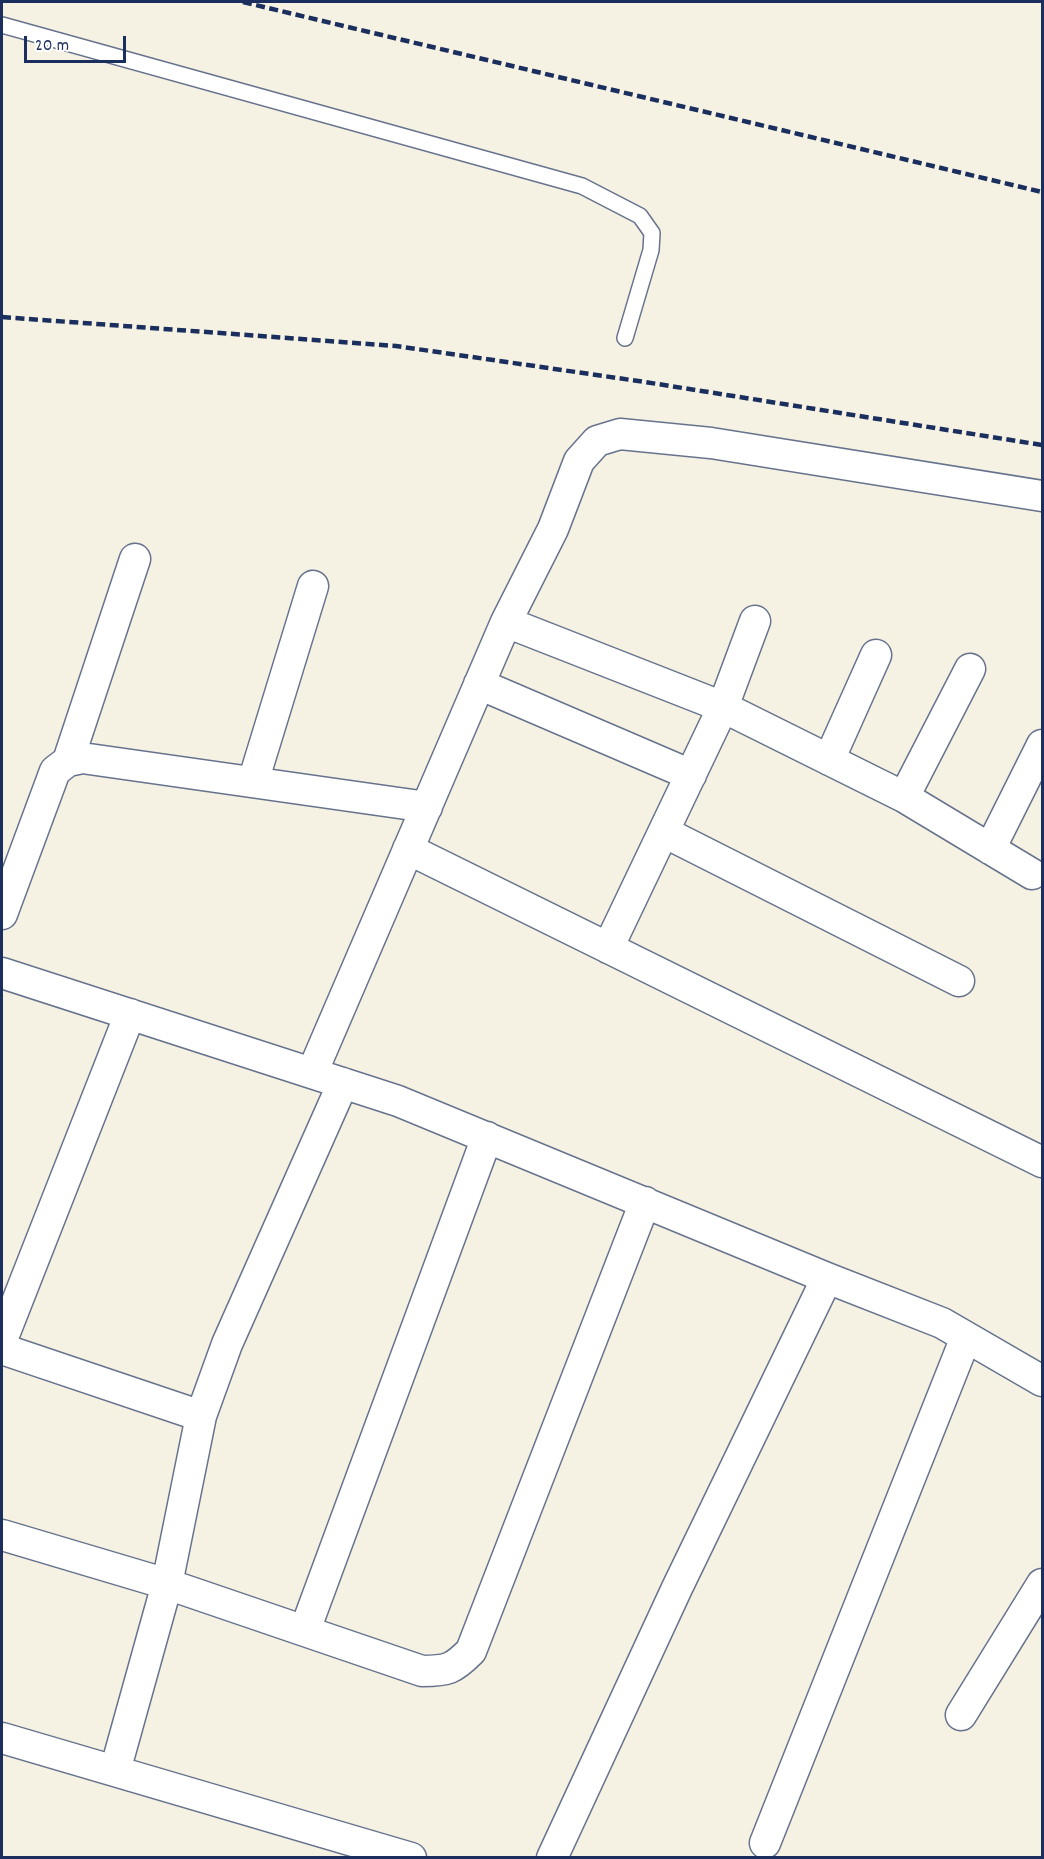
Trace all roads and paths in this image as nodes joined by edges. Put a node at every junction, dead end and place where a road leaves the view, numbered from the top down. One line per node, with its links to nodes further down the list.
1 (2, 25): 2 (lane)
2 (625, 338)
3 (1042, 496): 7 (street)
4 (135, 559): 14 (street)
5 (313, 586): 16 (street)
6 (755, 621): 11 (street)
7 (506, 622): 10 (street); 11 (street)
8 (876, 655): 13 (street)
9 (970, 669): 17 (street)
10 (479, 684): 15 (street); 18 (street)
11 (723, 707): 13 (street); 15 (street)
12 (1042, 745): 21 (street)
13 (829, 760): 17 (street)
14 (68, 762): 16 (street); 23 (street)
15 (691, 776): 19 (street)
16 (253, 782): 18 (street)
17 (904, 797): 21 (street)
18 (427, 807): 20 (street)
19 (664, 832): 24 (street); 26 (street)
20 (408, 849): 24 (street); 28 (street)
21 (990, 849): 22 (street)
22 (1032, 874)
23 (2, 914)
24 (608, 948): 31 (street)
25 (2, 972): 27 (street)
26 (959, 981)
27 (130, 1014): 28 (street); 35 (street)
28 (312, 1073): 29 (street)
29 (343, 1083): 30 (street); 38 (street)
30 (487, 1137): 32 (street); 42 (street)
31 (1042, 1162)
32 (645, 1202): 33 (street); 42 (street)
33 (827, 1278): 34 (street); 48 (street)
34 (966, 1337): 37 (street); 46 (street)
35 (2, 1340)
36 (2, 1349): 38 (street)
37 (1042, 1381)
38 (201, 1416): 40 (street)
39 (2, 1535): 40 (street)
40 (167, 1584): 42 (street); 45 (street)
41 (1042, 1584): 43 (street)
42 (305, 1630)
43 (961, 1715)
44 (2, 1738): 45 (street)
45 (115, 1771): 47 (street)
46 (765, 1843)
47 (407, 1857)
48 (552, 1857)

